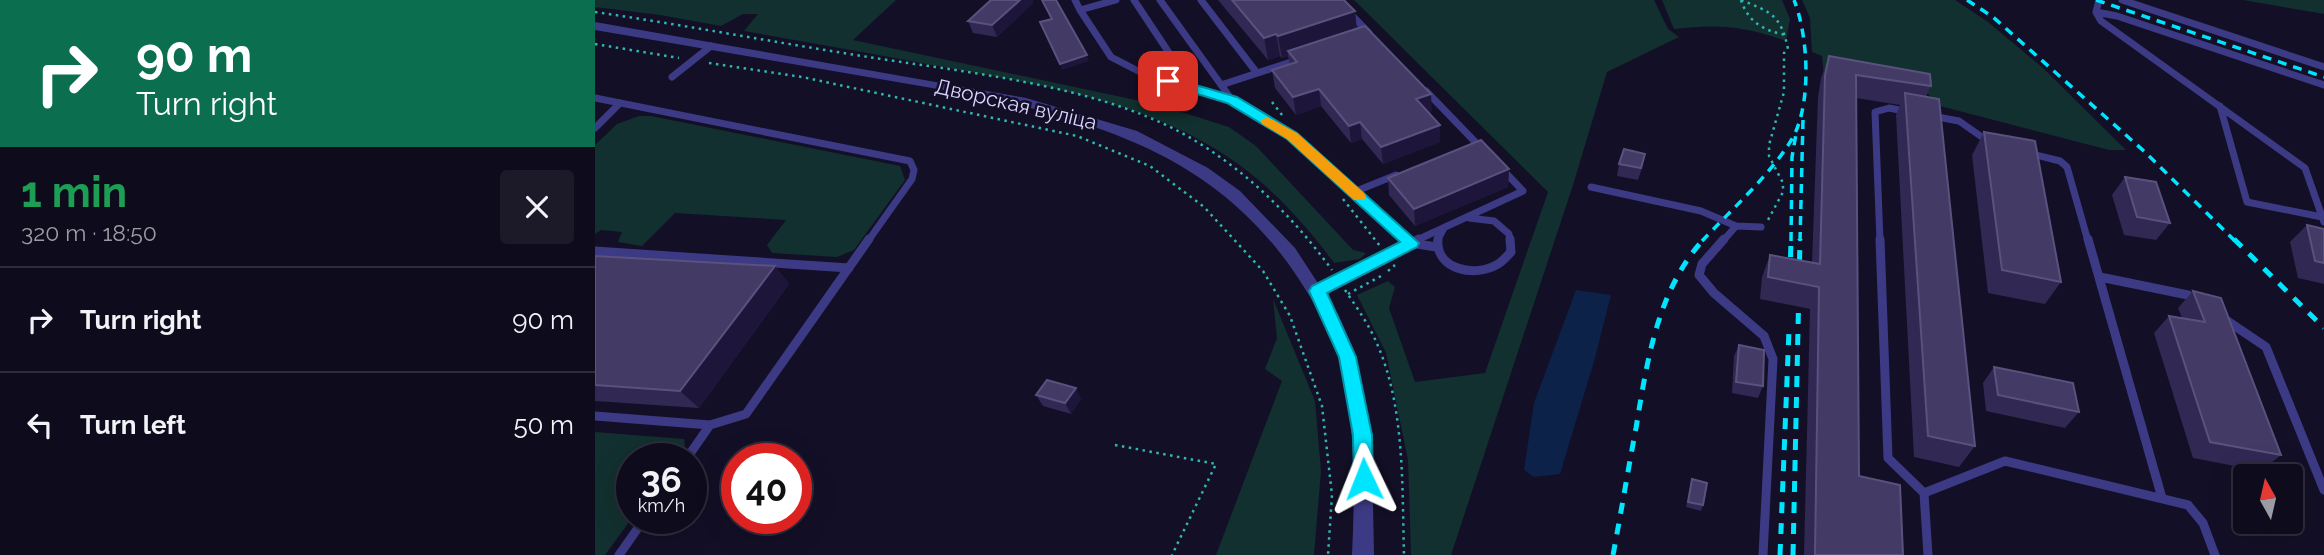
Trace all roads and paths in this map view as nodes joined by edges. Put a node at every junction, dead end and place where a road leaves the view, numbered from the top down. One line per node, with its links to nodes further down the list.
1 (1075, 0): 10 (lane)
2 (1116, 0): 10 (lane)
3 (1134, 0): 26 (lane)
4 (1160, 0): 24 (lane)
5 (1201, 0): 21 (lane)
6 (1337, 0): 15 (lane)
7 (1741, 0): 14 (path); 14 (path)
8 (2099, 0): 12 (lane)
9 (2122, 0): 20 (lane)
10 (1080, 10): 26 (lane)
11 (595, 12): 55 (path)
12 (2096, 12): 25 (lane); 30 (lane)
13 (595, 26): 17 (street, Дворская вуліца)
14 (1786, 35): 46 (path)
15 (1358, 39)
16 (595, 44): 19 (path)
17 (711, 46): 19 (lane); 56 (street, Дворская вуліца)
18 (1308, 56): 21 (lane)
19 (692, 61): 22 (lane); 68 (path)
20 (2324, 67)
21 (1257, 73): 24 (lane)
22 (672, 77)
23 (1419, 84): 32 (lane)
24 (1221, 85): 28 (lane)
25 (2324, 85)
26 (1193, 89): 28 (lane)
27 (595, 99): 29 (lane)
28 (1232, 100): 40 (lane)
29 (620, 103): 31 (lane); 51 (lane)
30 (2220, 106): 43 (lane); 43 (lane)
31 (595, 128)
32 (1476, 143): 34 (lane); 36 (lane)
33 (1993, 146): 63 (lane)
34 (1464, 148)
35 (2017, 151): 54 (lane)
36 (1486, 153)
37 (1495, 162): 42 (lane)
38 (1403, 172): 40 (lane)
39 (1591, 187): 45 (lane)
40 (1354, 192): 47 (lane)
41 (1342, 198): 50 (path)
42 (1459, 219): 44 (lane); 48 (lane)
43 (2323, 219)
44 (1449, 224): 47 (lane); 48 (lane)
45 (1735, 226): 46 (lane); 71 (lane)
46 (1761, 227)
47 (1411, 243): 48 (lane); 50 (lane)
48 (1436, 247)
49 (595, 251): 51 (lane)
50 (1387, 254): 52 (path); 55 (lane)
51 (849, 268): 59 (lane)
52 (1388, 271)
53 (1381, 275): 57 (path)
54 (2100, 277): 62 (lane); 64 (lane)
55 (1338, 279): 56 (lane); 57 (path)
56 (1317, 291): 69 (street, Дворская вуліца)
57 (1348, 294): 70 (path)
58 (595, 416): 59 (lane)
59 (710, 425): 60 (lane)
60 (697, 443)
61 (1115, 445): 67 (path)
62 (2324, 490)
63 (1924, 493): 64 (lane); 72 (lane)
64 (2162, 498): 73 (lane)
65 (634, 534): 66 (lane)
66 (619, 555)
67 (1172, 555)
68 (1328, 555)
69 (1363, 555)
70 (1404, 555)
71 (1763, 555)
72 (1928, 555)
73 (2215, 555)

